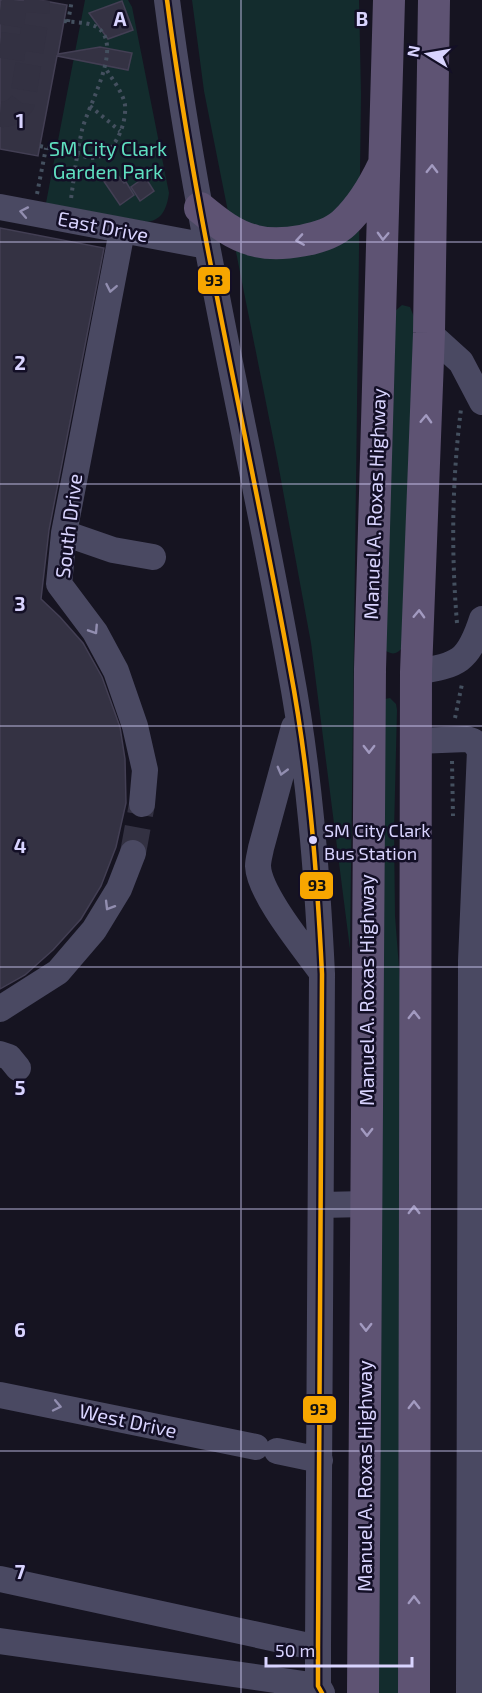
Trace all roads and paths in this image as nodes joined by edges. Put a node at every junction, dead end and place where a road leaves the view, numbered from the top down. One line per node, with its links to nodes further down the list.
1 (72, 0): 5 (path)
2 (167, 0): 12 (street)
3 (434, 0): 16 (main road, one-way to 3)
4 (388, 6): 10 (main road, Manuel A. Roxas Highway)
5 (104, 67): 6 (path); 7 (path)
6 (90, 106): 7 (path); 9 (path)
7 (120, 131): 9 (path)
8 (40, 146): 9 (path)
9 (77, 155): 13 (path)
10 (385, 163): 12 (main road, one-way to 12); 22 (main road, Manuel A. Roxas Highway, one-way to 22)
11 (0, 207): 13 (street, East Drive, one-way to 11)
12 (200, 208): 15 (street)
13 (68, 220): 14 (street, East Drive)
14 (122, 231): 15 (street, East Drive); 18 (street, South Drive, one-way to 18)
15 (207, 246): 23 (street)
16 (429, 333): 17 (street); 21 (main road, one-way to 16)
17 (482, 402)
18 (64, 533): 19 (street); 25 (street, South Drive, one-way to 25)
19 (153, 557)
20 (482, 619): 21 (street)
21 (416, 672): 24 (main road)
22 (369, 702): 27 (main road); 30 (main road, Manuel A. Roxas Highway, one-way to 30)
23 (298, 714): 28 (street); 28 (street, one-way to 28)
24 (416, 741): 27 (main road); 41 (street)
25 (142, 804)
26 (133, 853): 29 (street, one-way to 29)
27 (415, 927): 40 (main road, one-way to 27)
28 (322, 974): 31 (street)
29 (0, 1009)
30 (366, 1204): 31 (street); 39 (main road, Manuel A. Roxas Highway, one-way to 39)
31 (321, 1205): 33 (street)
32 (0, 1395): 33 (street, West Drive, one-way to 33)
33 (320, 1460): 36 (street)
34 (0, 1579): 36 (street)
35 (0, 1641): 37 (street)
36 (318, 1648): 38 (street)
37 (273, 1686): 38 (street)
38 (320, 1690)
39 (363, 1693)
40 (414, 1693)
41 (469, 1693)

